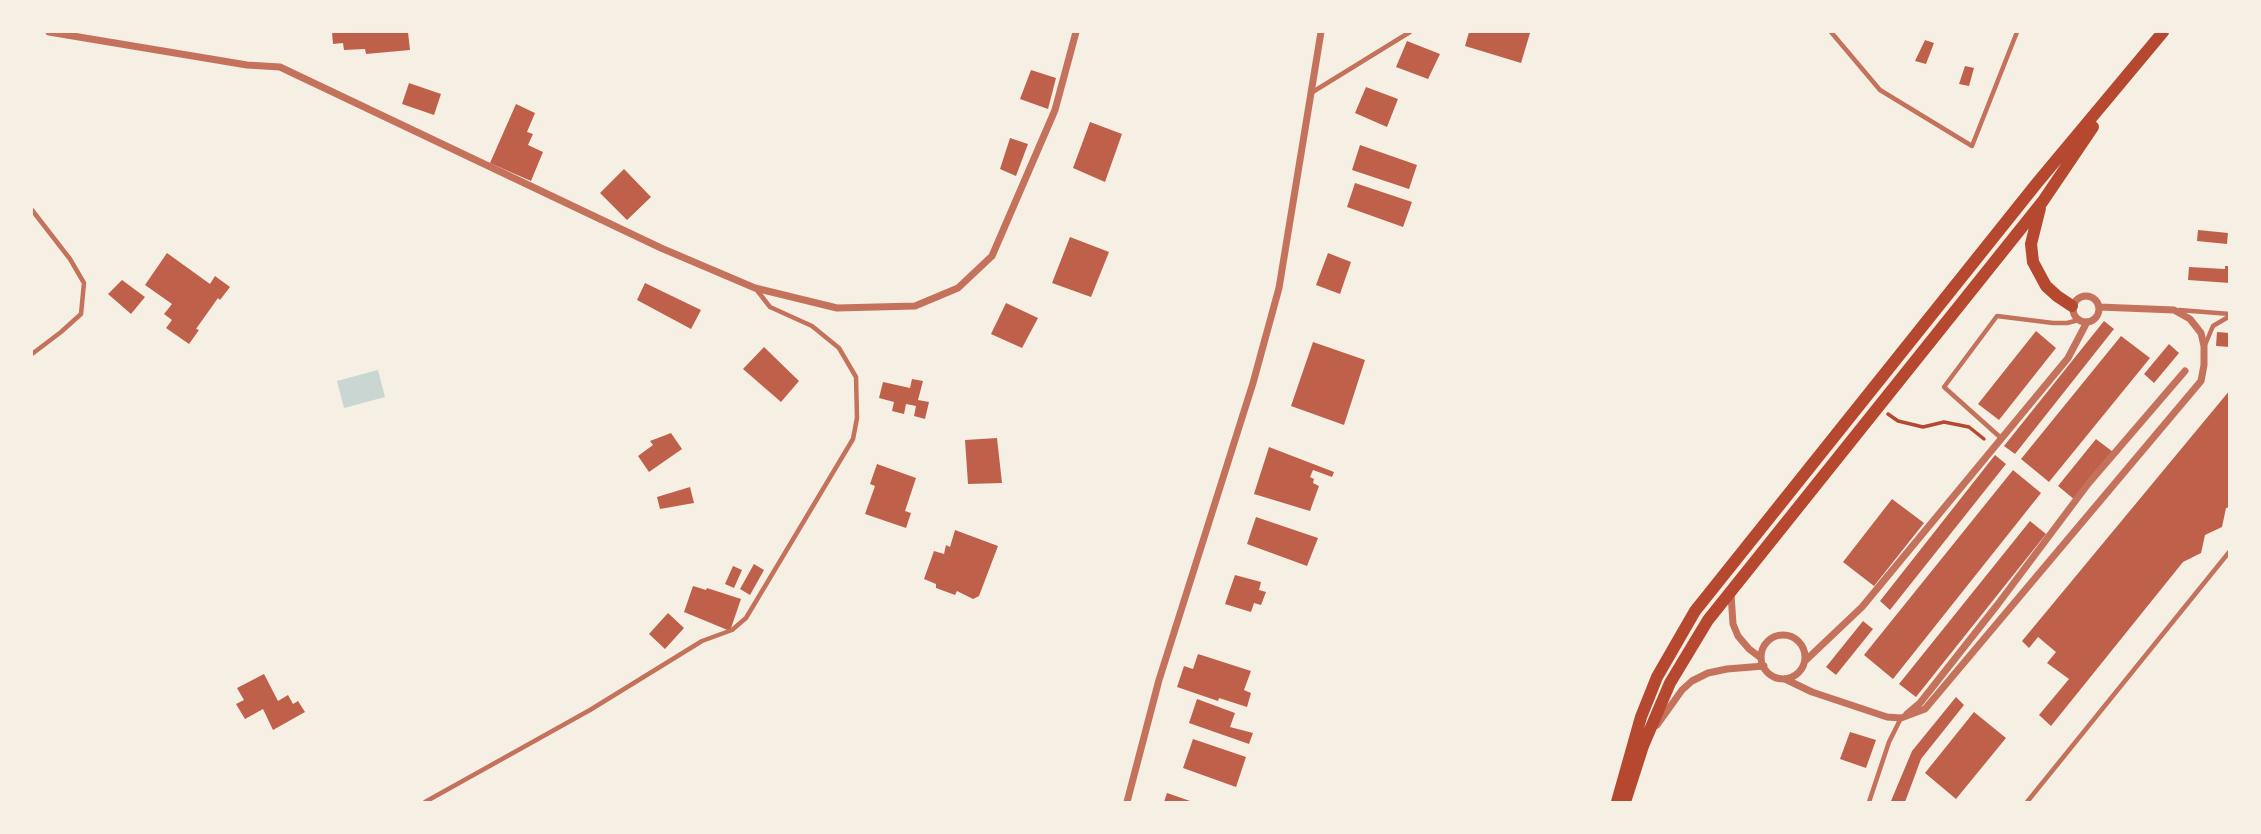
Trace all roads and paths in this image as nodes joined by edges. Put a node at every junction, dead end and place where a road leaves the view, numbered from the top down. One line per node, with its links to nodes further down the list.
1 (49, 32): 12 (street)
2 (1076, 32): 12 (street)
3 (1321, 32): 9 (street)
4 (1410, 32): 9 (lane)
5 (1831, 32): 6 (lane)
6 (2017, 32)
7 (2163, 32): 8 (main road)
8 (2124, 80): 10 (main road); 24 (main road)
9 (1311, 94): 33 (street)
10 (2043, 201): 13 (main road); 21 (main road)
11 (32, 210): 19 (lane)
12 (755, 288): 32 (lane)
13 (2072, 306): 14 (street); 17 (street)
14 (2099, 307): 15 (street); 17 (street)
15 (2174, 310): 16 (lane); 18 (street)
16 (2230, 315): 18 (lane)
17 (2083, 321): 22 (street); 22 (lane)
18 (2204, 346): 30 (street)
19 (32, 354)
20 (2185, 371): 30 (street)
21 (1878, 406): 23 (path); 26 (main road)
22 (2001, 438): 23 (street)
23 (1993, 447): 27 (street)
24 (1779, 505): 26 (main road); 34 (main road)
25 (2230, 551): 37 (lane)
26 (1731, 590): 28 (street); 31 (main road)
27 (1805, 661): 28 (street); 29 (street)
28 (1763, 662): 29 (street); 31 (street)
29 (1785, 679): 30 (street)
30 (1901, 718): 36 (lane)
31 (1643, 746): 35 (main road)
32 (425, 803)
33 (1127, 803)
34 (1616, 803)
35 (1625, 803)
36 (1869, 803)
37 (2027, 803)

